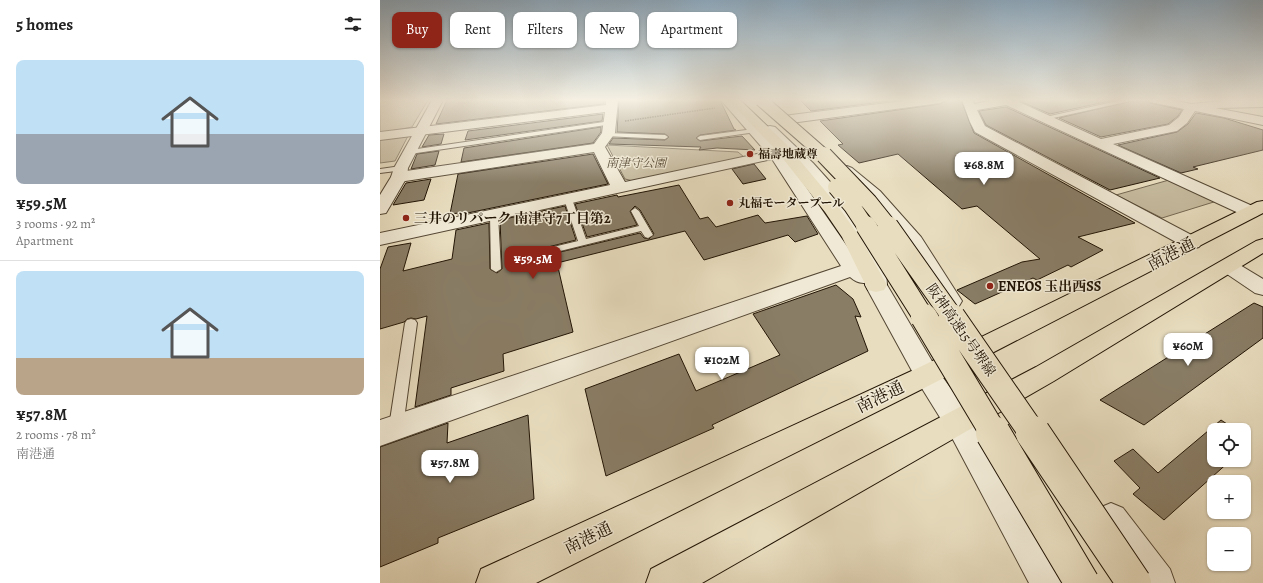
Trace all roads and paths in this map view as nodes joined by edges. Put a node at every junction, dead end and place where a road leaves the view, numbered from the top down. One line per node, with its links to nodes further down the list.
1 (422, 127): 14 (street)
2 (447, 127): 14 (street)
3 (617, 127): 13 (path)
4 (751, 127): 15 (street)
5 (760, 127): 39 (main road)
6 (763, 127): 39 (street)
7 (771, 127): 50 (main road, 阪神高速15号堺線, bridge)
8 (792, 127): 51 (main road, 阪神高速15号堺線, bridge)
9 (800, 127): 42 (street)
10 (979, 127): 33 (street)
11 (1065, 127): 19 (street)
12 (1174, 127): 19 (street)
13 (609, 129): 17 (lane); 20 (street); 21 (lane)
14 (420, 131): 16 (street); 21 (street)
15 (754, 131): 18 (lane); 22 (street)
16 (380, 136)
17 (665, 137)
18 (700, 138)
19 (1100, 143): 28 (street)
20 (598, 147): 24 (street); 25 (street)
21 (410, 152): 24 (street)
22 (776, 154): 25 (street); 38 (street)
23 (380, 171): 24 (lane)
24 (400, 173): 27 (street)
25 (620, 188): 26 (street)
26 (568, 199): 30 (street); 32 (lane)
27 (380, 209)
28 (1257, 209): 33 (main road, 南港通)
29 (635, 211): 32 (lane)
30 (494, 215): 31 (street); 37 (lane)
31 (380, 239)
32 (583, 242): 35 (lane)
33 (1192, 244): 42 (main road, 南港通)
34 (1263, 245): 36 (main road)
35 (552, 250)
36 (1228, 266): 40 (street); 44 (main road)
37 (496, 269)
38 (852, 269): 39 (street); 46 (street)
39 (876, 285): 43 (street)
40 (1263, 288)
41 (411, 323): 46 (lane)
42 (984, 346): 43 (main road, 南港通); 44 (street)
43 (927, 375): 45 (street); 47 (main road, 南港通)
44 (1013, 392): 45 (main road); 52 (street)
45 (959, 423): 48 (main road); 49 (street)
46 (388, 430)
47 (495, 583)
48 (664, 583)
49 (1050, 583)
50 (1082, 583)
51 (1134, 583)
52 (1156, 583)

